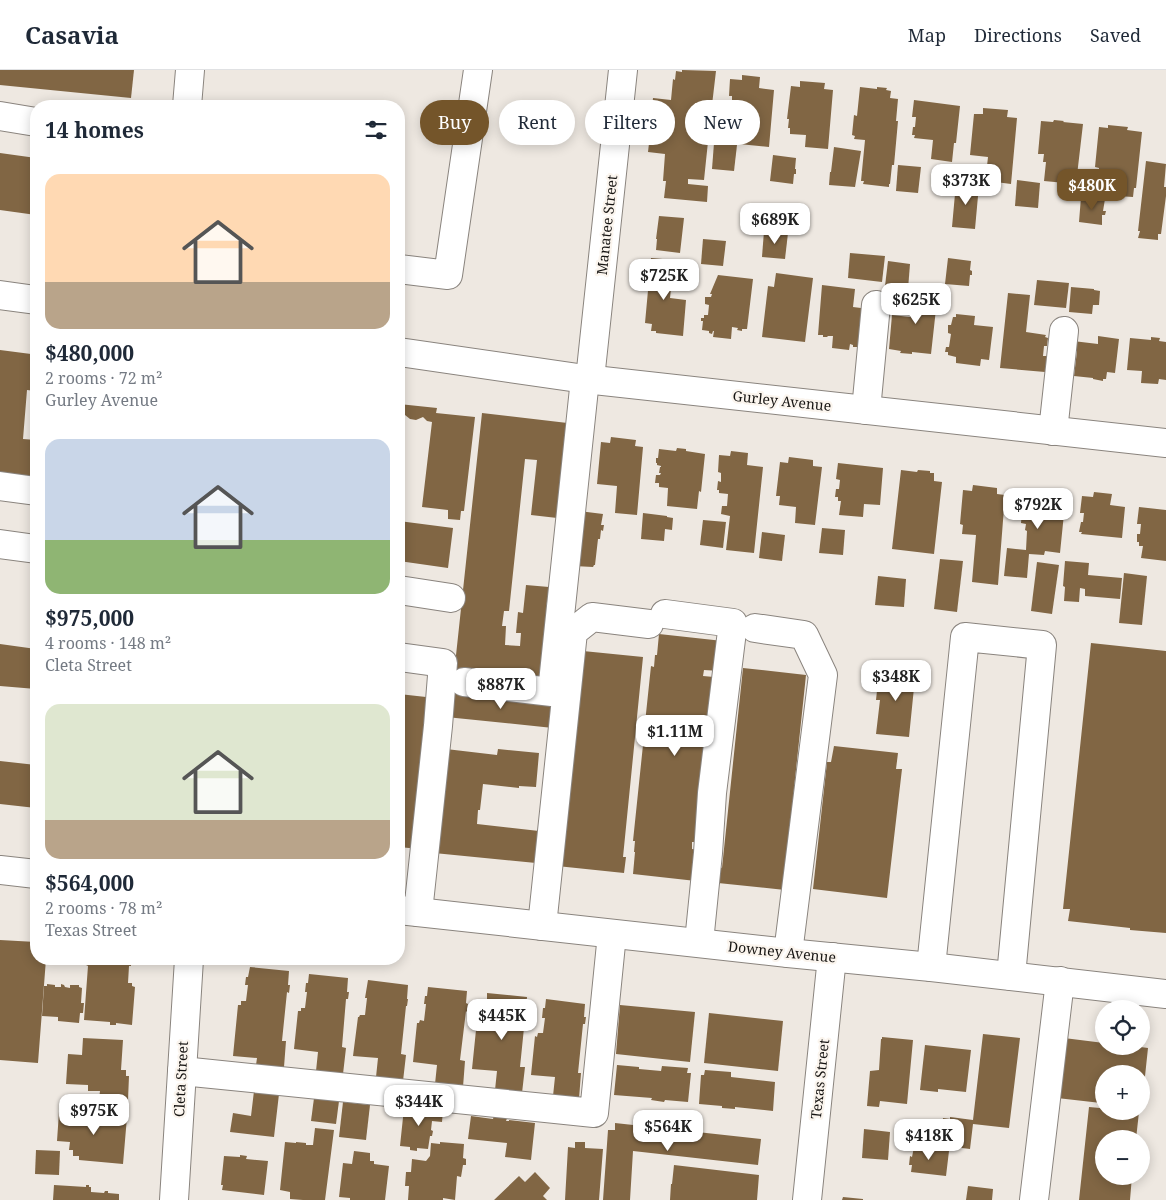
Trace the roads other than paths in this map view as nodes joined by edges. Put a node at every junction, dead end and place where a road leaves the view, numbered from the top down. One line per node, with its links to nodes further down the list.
1 (190, 70): 4 (street)
2 (478, 70): 7 (street)
3 (624, 70): 13 (street, Manatee Street)
4 (188, 100)
5 (0, 116): 6 (street)
6 (30, 121)
7 (405, 270)
8 (0, 295): 9 (street)
9 (30, 299)
10 (876, 305): 14 (street)
11 (1064, 332): 15 (street)
12 (405, 353): 13 (street, Gurley Avenue)
13 (587, 379): 14 (street, Gurley Avenue); 25 (street, Manatee Street)
14 (866, 410): 15 (street, Gurley Avenue)
15 (1053, 431): 16 (street, Gurley Avenue)
16 (1166, 443)
17 (0, 486): 18 (street)
18 (30, 490)
19 (0, 544): 20 (street)
20 (30, 548)
21 (405, 591): 22 (street)
22 (451, 598)
23 (755, 628): 32 (street)
24 (405, 658): 28 (street)
25 (464, 682)
26 (0, 870): 27 (street)
27 (30, 873)
28 (408, 911): 29 (street, Downey Avenue)
29 (542, 926): 30 (street, Downey Avenue); 31 (street)
30 (612, 934): 31 (street, Downey Avenue); 39 (street)
31 (698, 942): 32 (street, Downey Avenue)
32 (788, 953): 33 (street, Downey Avenue)
33 (832, 957): 35 (street, Downey Avenue); 41 (street, Texas Street)
34 (189, 965): 39 (street, Cleta Street)
35 (931, 967): 36 (street, Downey Avenue); 36 (street)
36 (1012, 976): 37 (street, Downey Avenue)
37 (1060, 981): 38 (street, Downey Avenue); 42 (street)
38 (1166, 994)
39 (182, 1071): 40 (street, Cleta Street)
40 (174, 1200)
41 (807, 1200)
42 (1034, 1200)

